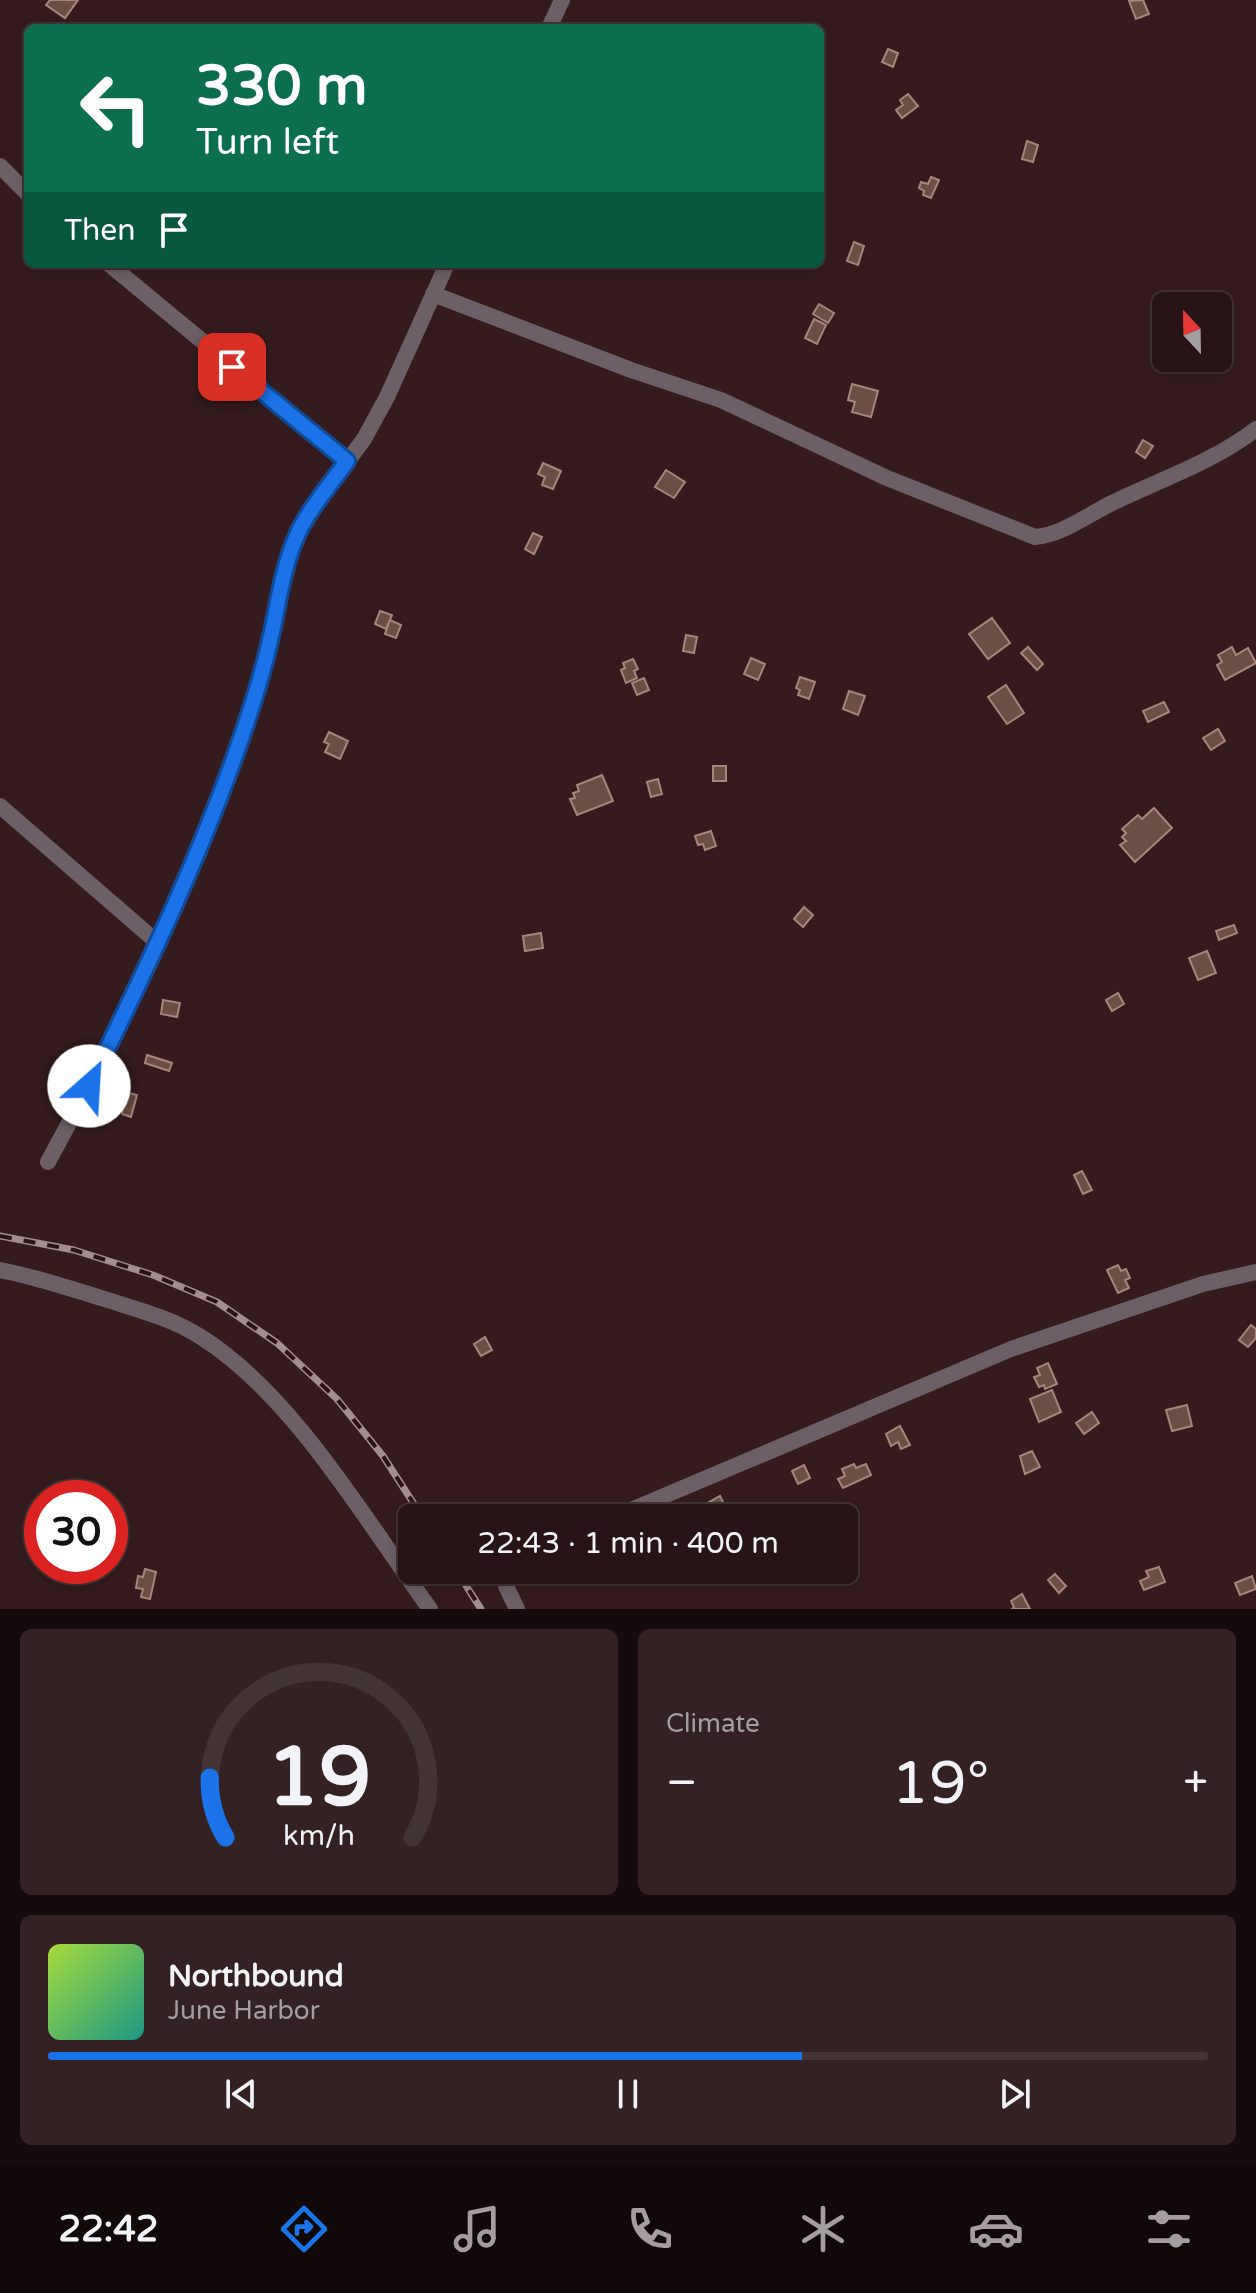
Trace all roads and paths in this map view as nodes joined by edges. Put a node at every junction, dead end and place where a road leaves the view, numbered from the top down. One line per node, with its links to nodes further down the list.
1 (562, 0): 2 (street)
2 (551, 24)
3 (0, 166): 4 (street)
4 (24, 190)
5 (114, 268): 9 (street)
6 (445, 268): 7 (street)
7 (433, 294): 8 (street); 9 (street)
8 (1256, 429)
9 (347, 461): 11 (street)
10 (0, 806): 11 (street)
11 (158, 943): 12 (street)
12 (48, 1162)
13 (0, 1270): 17 (street)
14 (1256, 1272): 15 (street)
15 (645, 1504)
16 (506, 1584): 18 (street)
17 (430, 1609)
18 (517, 1609)

